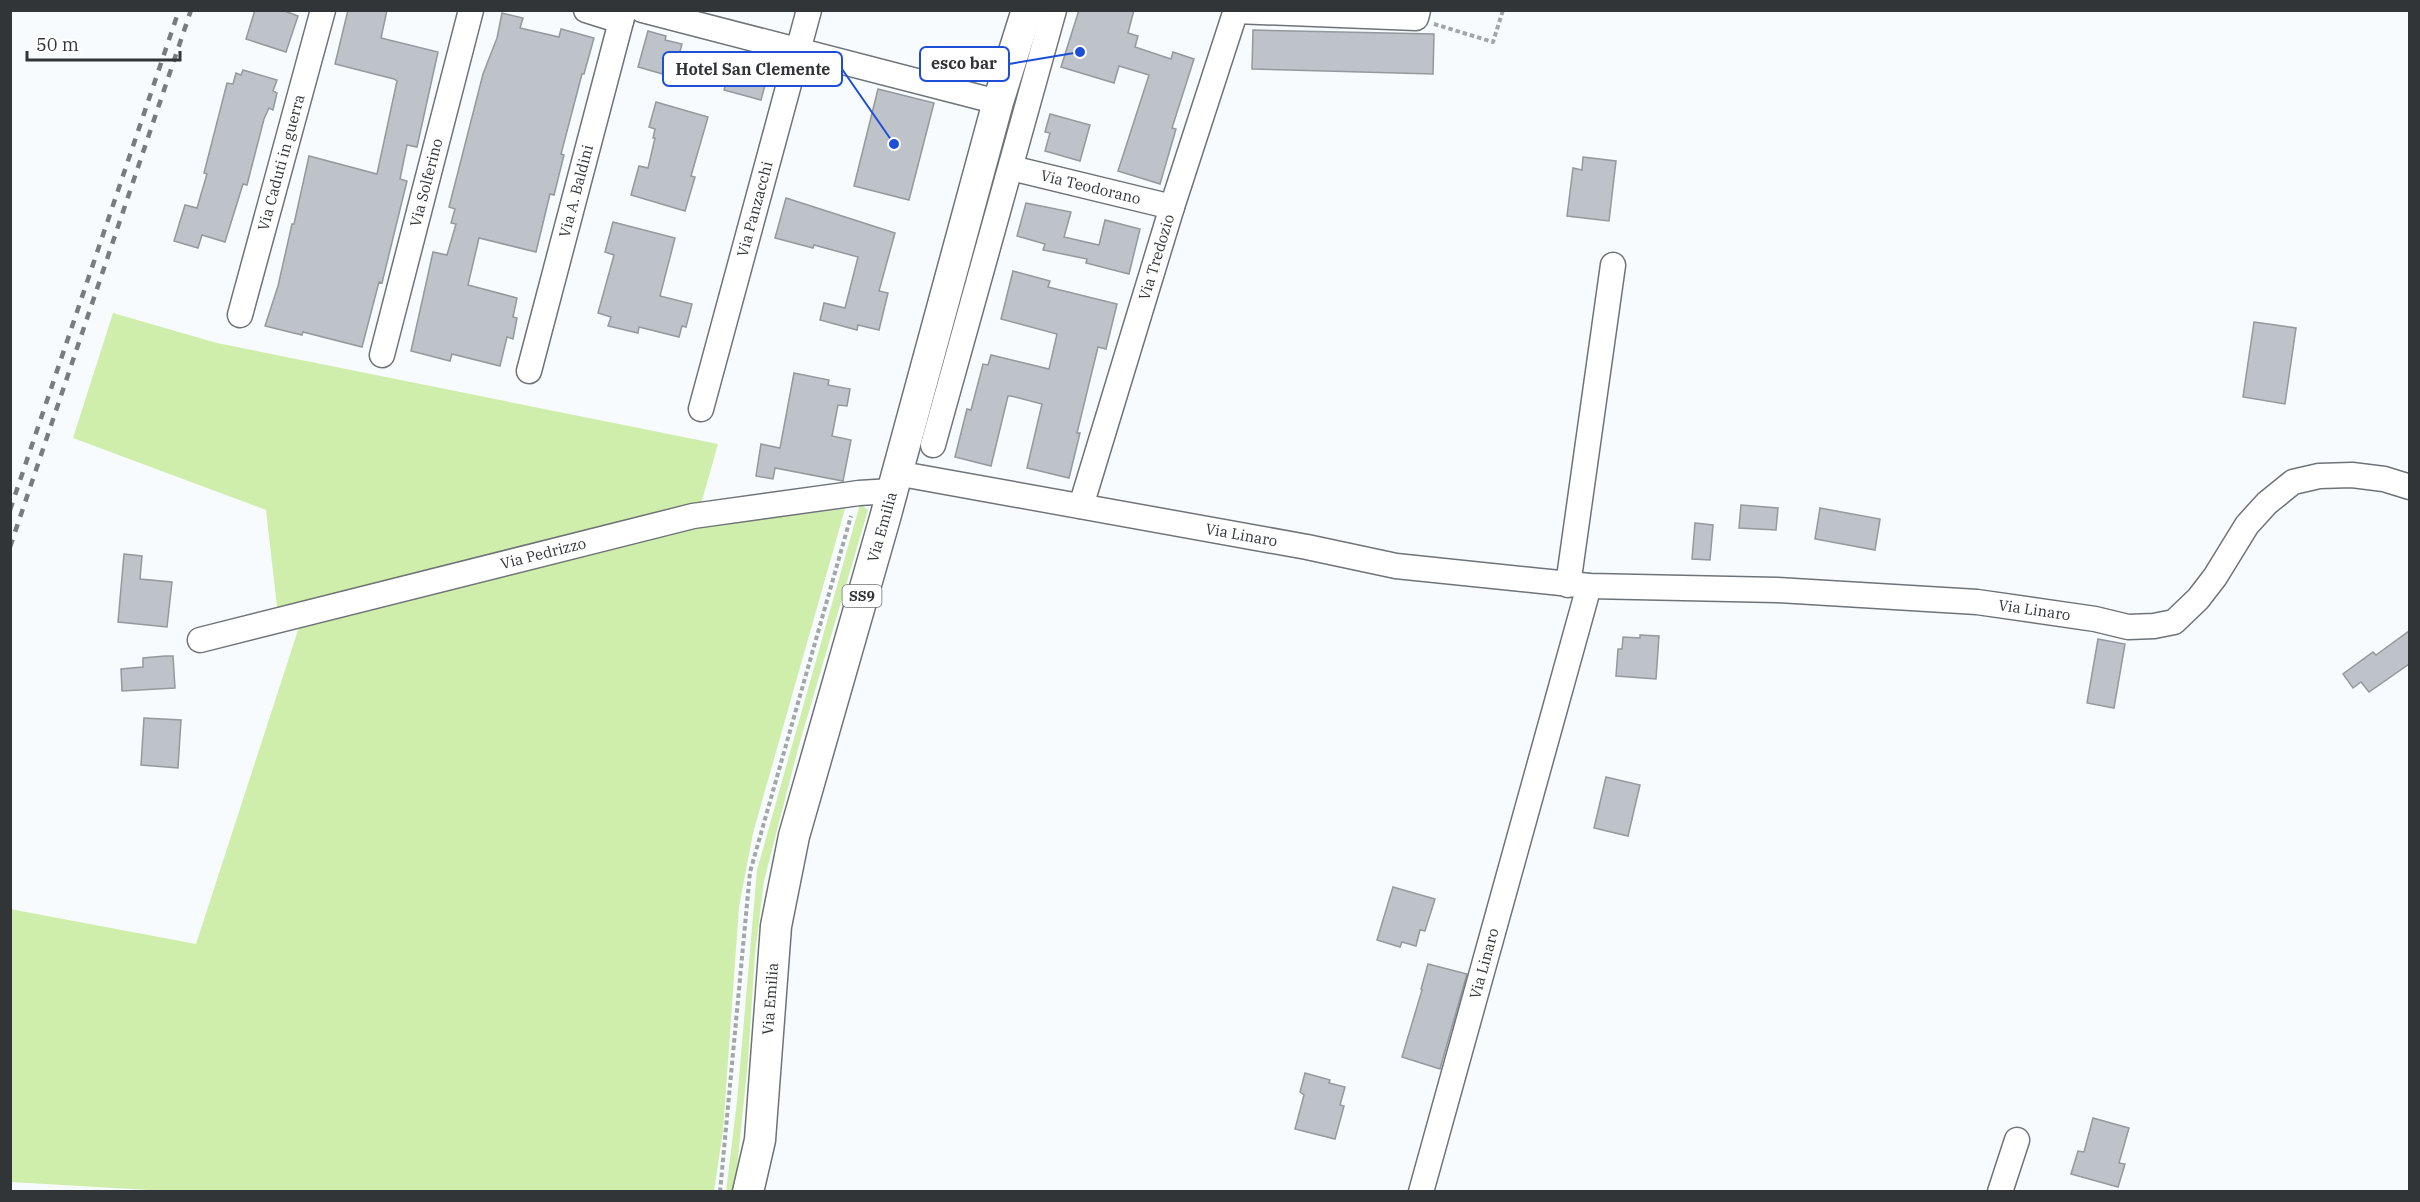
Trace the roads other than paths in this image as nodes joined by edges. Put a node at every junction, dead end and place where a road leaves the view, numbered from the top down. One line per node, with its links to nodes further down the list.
1 (323, 10): 14 (street, Via Caduti in guerra)
2 (471, 10): 15 (street, Via Solferino)
3 (586, 10): 7 (street)
4 (809, 10): 9 (street, Via Panzacchi)
5 (1236, 11): 8 (street); 12 (street, Via Tredozio)
6 (1042, 12): 10 (main road, Via Emilia / SS9); 11 (street, Via Emilia)
7 (629, 14): 9 (street); 16 (street, Via A. Baldini)
8 (1417, 14)
9 (798, 51): 10 (street); 17 (street, Via Panzacchi)
10 (999, 102): 19 (main road, Via Emilia / SS9)
11 (1011, 168): 12 (street, Via Teodorano); 18 (street, Via Emilia)
12 (1172, 207): 21 (street, Via Tredozio)
13 (1613, 265): 22 (street)
14 (240, 315)
15 (382, 355)
16 (529, 371)
17 (701, 409)
18 (933, 445)
19 (894, 482): 21 (street, Via Linaro); 23 (street, Via Pedrizzo); 25 (main road, Via Emilia / SS9)
20 (2409, 487): 22 (street, Via Linaro)
21 (1081, 506): 22 (street, Via Linaro)
22 (1579, 585): 26 (street, Via Linaro)
23 (200, 640)
24 (2018, 1140): 27 (street)
25 (748, 1191)
26 (1421, 1191)
27 (2000, 1191)

